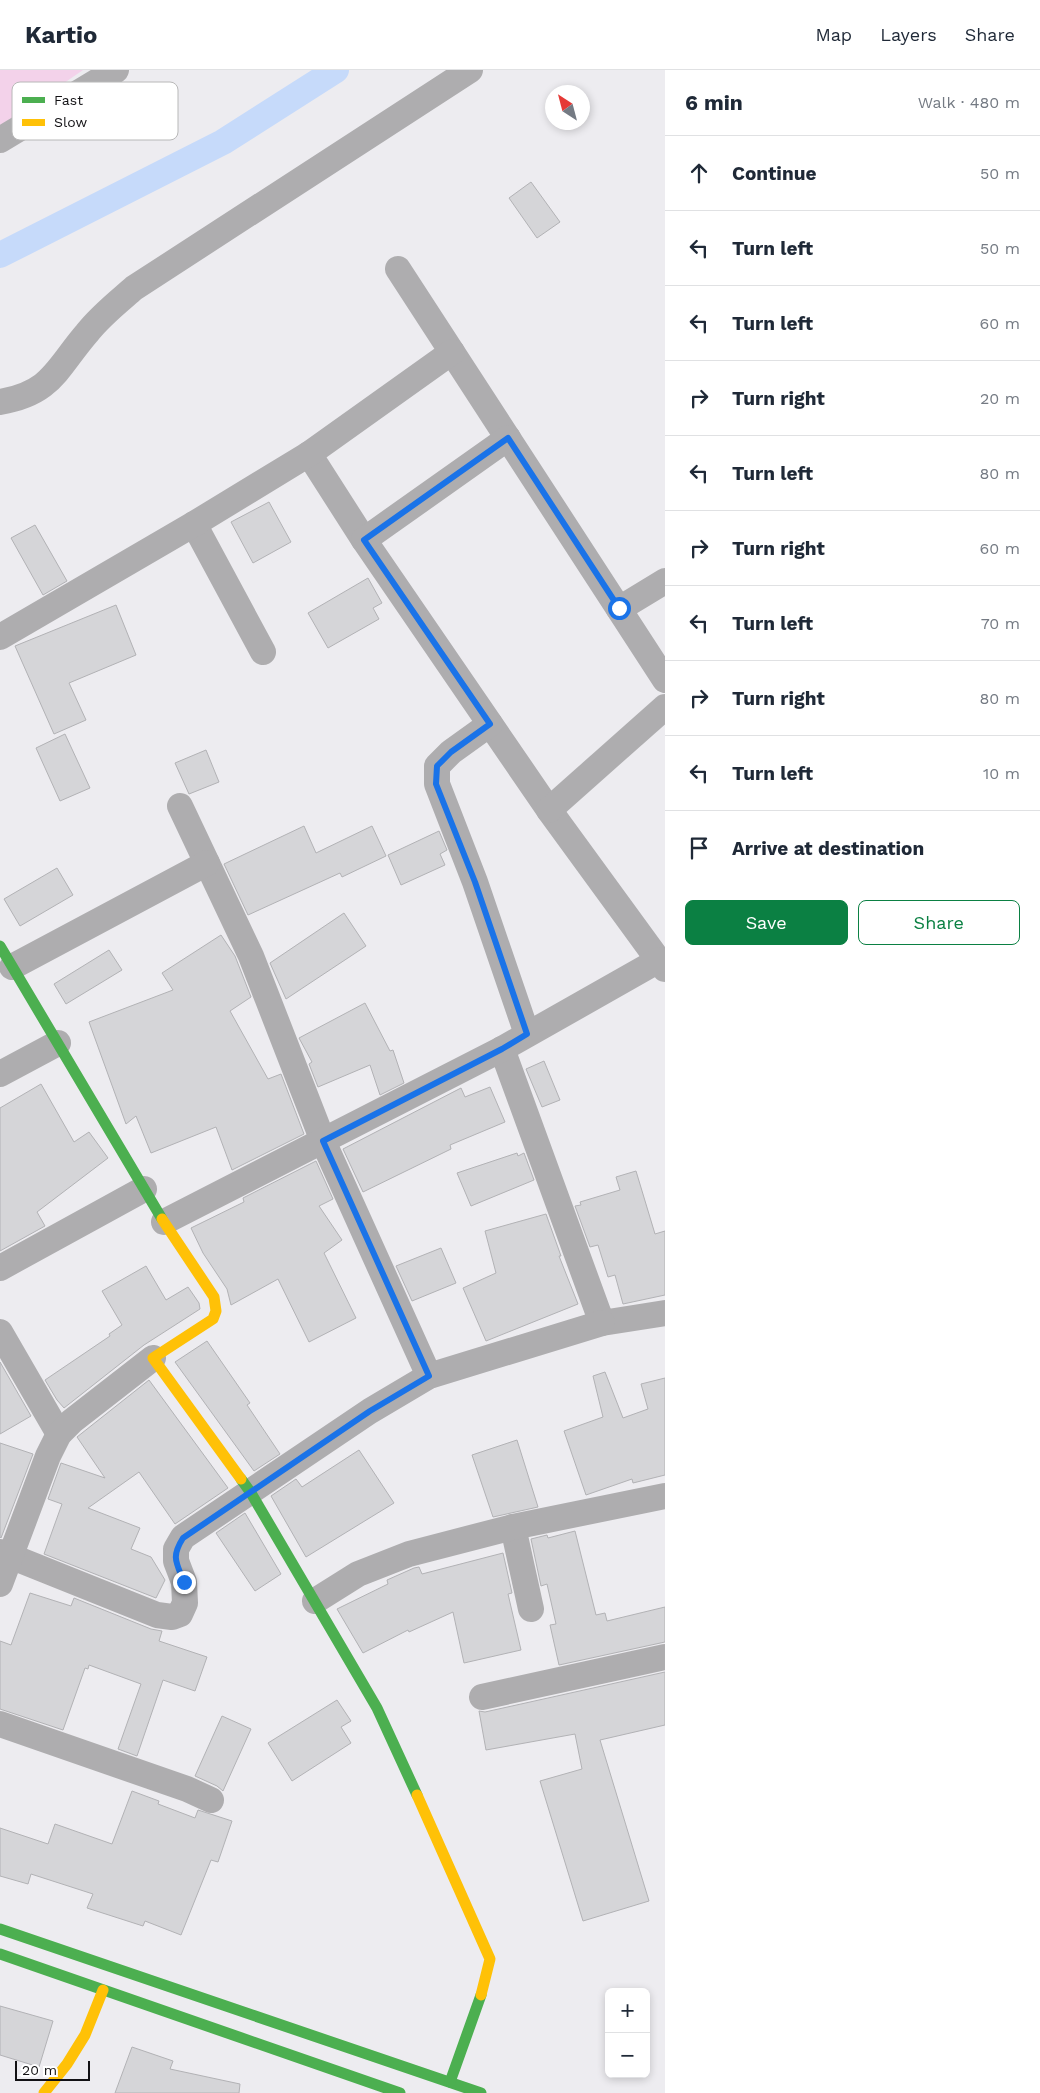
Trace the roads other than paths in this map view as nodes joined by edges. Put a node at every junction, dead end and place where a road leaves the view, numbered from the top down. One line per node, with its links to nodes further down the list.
1 (116, 70): 3 (street)
2 (470, 70): 8 (street)
3 (96, 82)
4 (12, 133): 5 (street)
5 (0, 140)
6 (398, 269): 7 (street)
7 (452, 352): 9 (street); 10 (street)
8 (0, 402)
9 (508, 438): 12 (street); 14 (street)
10 (308, 454): 11 (street); 12 (street)
11 (194, 524): 15 (street); 16 (street)
12 (364, 540): 19 (street)
13 (665, 581): 14 (street)
14 (619, 608): 17 (street)
15 (0, 637)
16 (263, 652)
17 (665, 680)
18 (665, 707): 21 (street)
19 (490, 724): 21 (street); 25 (street)
20 (180, 806): 22 (street)
21 (550, 810): 24 (street)
22 (207, 863): 23 (street); 29 (street)
23 (6, 956): 26 (main road)
24 (662, 965): 25 (street)
25 (527, 1034): 27 (street)
26 (58, 1043): 28 (street); 30 (main road)
27 (502, 1049): 29 (street); 34 (street)
28 (0, 1074)
29 (323, 1141): 31 (street); 37 (street)
30 (144, 1189): 31 (main road); 32 (street)
31 (164, 1222): 36 (main road)
32 (0, 1268)
33 (665, 1314): 34 (street)
34 (602, 1323): 37 (street)
35 (0, 1332): 38 (street)
36 (153, 1358): 38 (street); 39 (main road)
37 (429, 1376): 39 (street)
38 (59, 1434): 42 (street)
39 (251, 1493): 42 (street); 44 (main road)
40 (665, 1496): 41 (street)
41 (513, 1527): 44 (street); 45 (street)
42 (5, 1554): 43 (street)
43 (0, 1584)
44 (315, 1601): 53 (main road)
45 (531, 1609)
46 (665, 1657): 47 (street)
47 (482, 1697)
48 (0, 1724): 49 (street)
49 (212, 1800)
50 (0, 1929): 53 (main road)
51 (0, 1954): 52 (main road)
52 (103, 1990): 54 (main road); 55 (main road)
53 (450, 2082): 57 (main road)
54 (363, 2087): 56 (main road)
55 (44, 2093)
56 (400, 2093)
57 (481, 2093)

